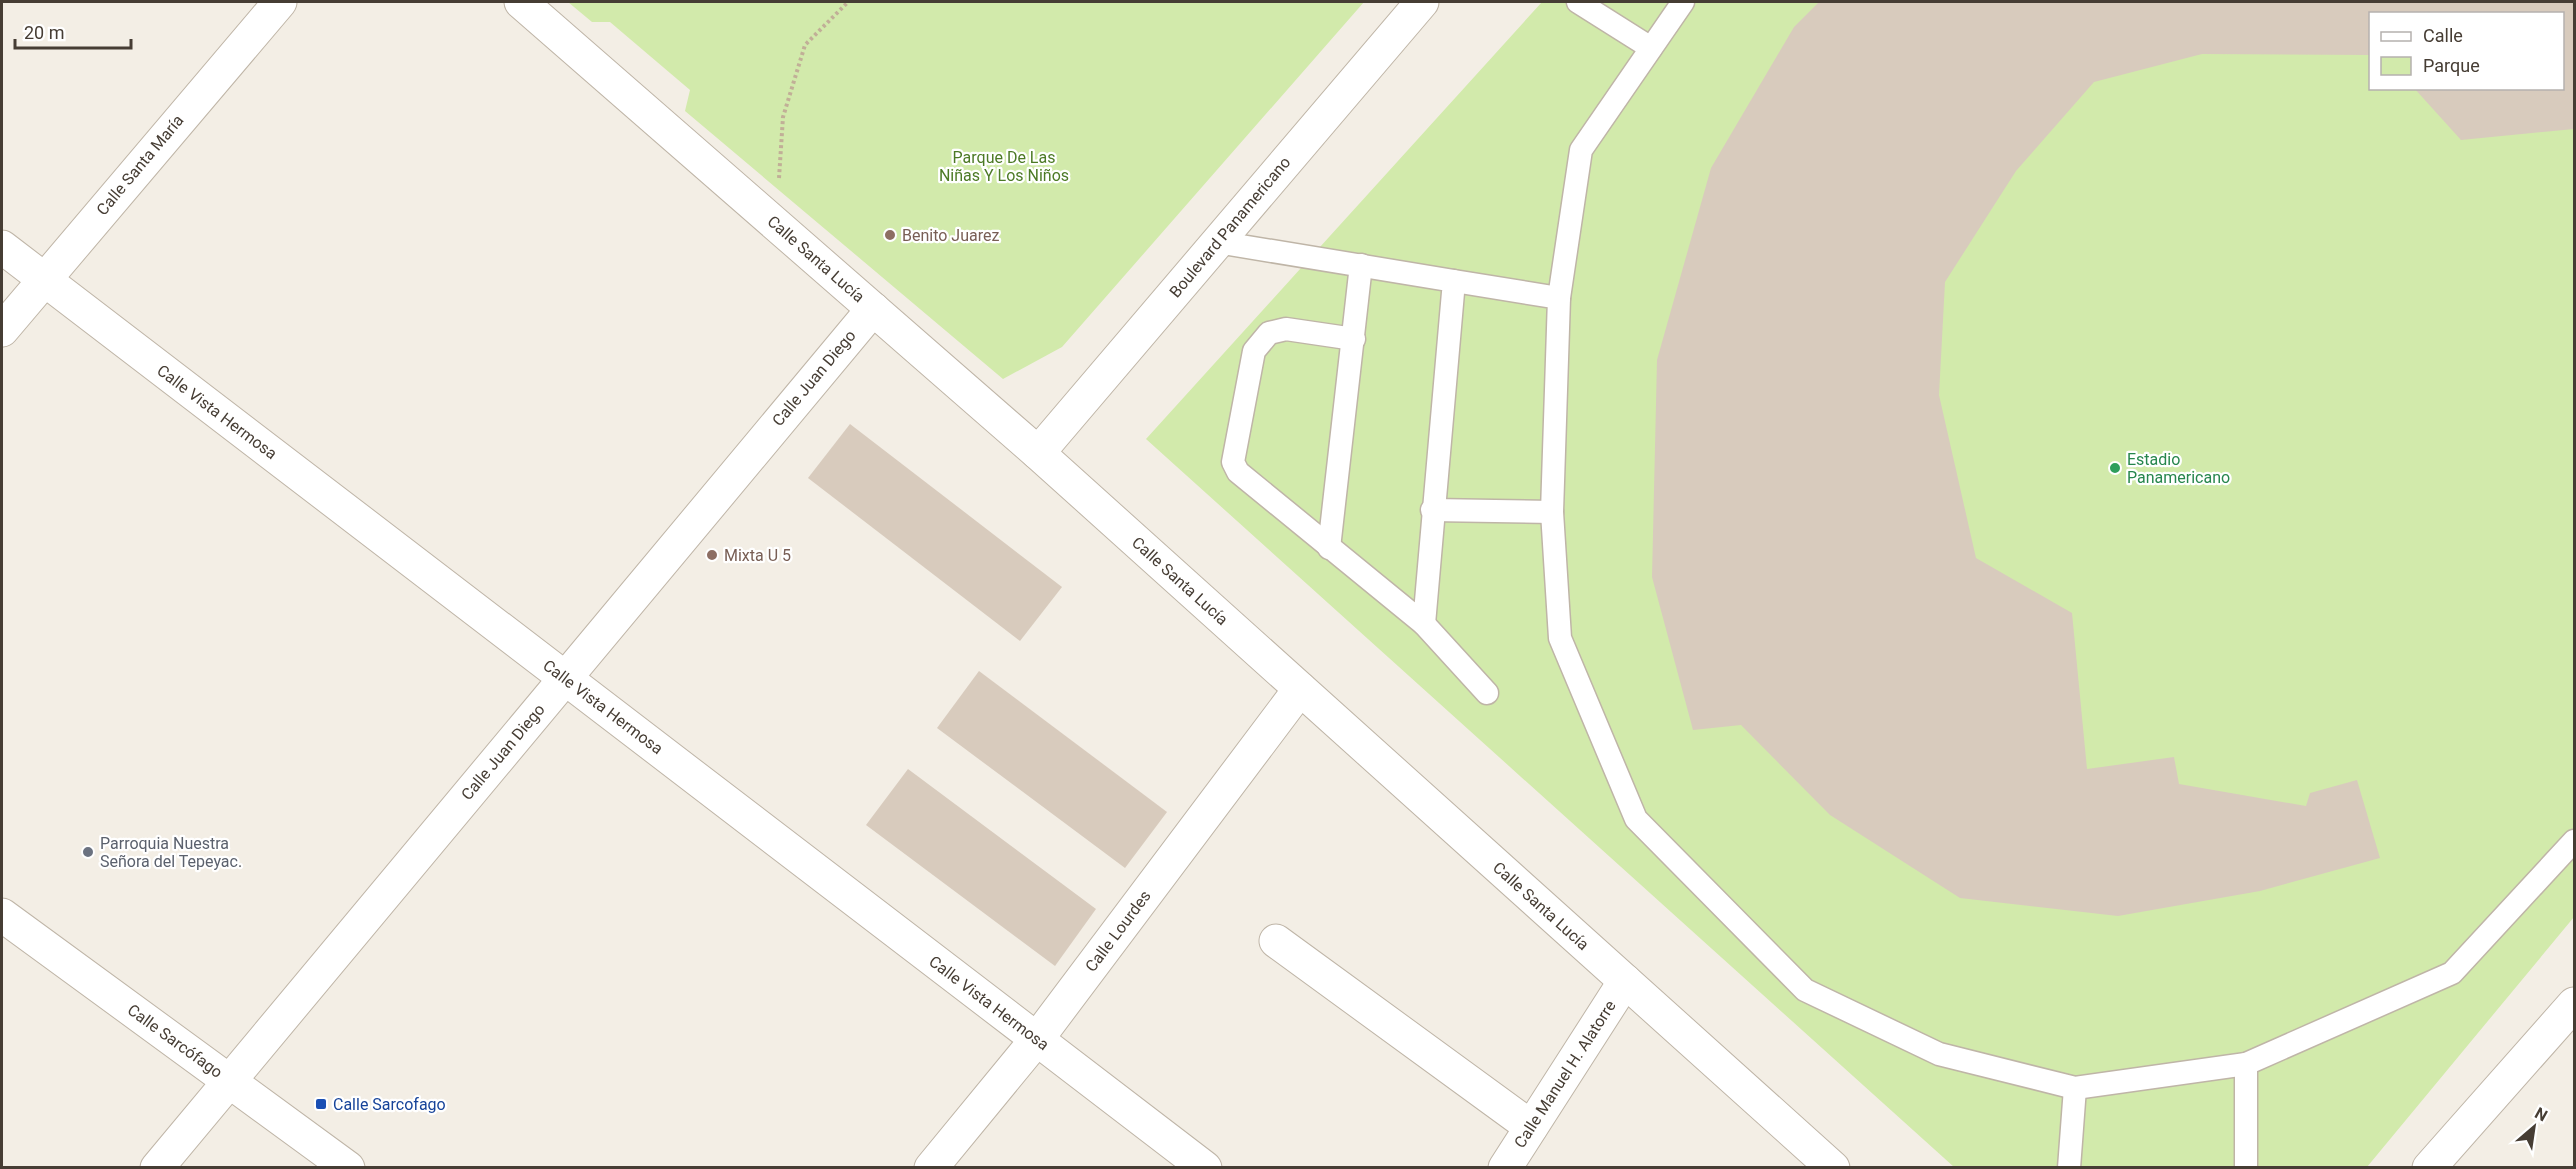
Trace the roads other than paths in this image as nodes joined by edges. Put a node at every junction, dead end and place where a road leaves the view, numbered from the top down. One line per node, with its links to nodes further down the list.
1 (280, 2): 10 (street, Calle Santa María)
2 (521, 2): 13 (street, Calle Santa Lucía)
3 (1422, 2): 7 (street, Boulevard Panamericano)
4 (1578, 2): 6 (lane)
5 (1683, 2): 6 (lane)
6 (1651, 48): 12 (lane)
7 (1217, 242): 9 (lane); 16 (street, Boulevard Panamericano)
8 (2, 247): 10 (street, Calle Vista Hermosa)
9 (1361, 265): 11 (lane); 15 (lane)
10 (44, 279): 14 (street, Calle Santa María); 21 (street, Calle Vista Hermosa)
11 (1454, 281): 12 (lane); 17 (lane)
12 (1559, 298): 18 (lane)
13 (873, 309): 16 (street, Calle Santa Lucía); 21 (street, Calle Juan Diego)
14 (2, 330)
15 (1354, 339): 19 (lane); 19 (lane)
16 (1038, 453): 22 (street, Calle Santa Lucía)
17 (1432, 510): 18 (lane); 20 (lane)
18 (1552, 513): 32 (lane)
19 (1329, 548): 20 (lane)
20 (1424, 624): 23 (lane)
21 (565, 678): 29 (street, Calle Vista Hermosa); 31 (street, Calle Juan Diego)
22 (1300, 689): 27 (street, Calle Santa Lucía); 29 (street, Calle Lourdes)
23 (1487, 693)
24 (2574, 841): 30 (lane)
25 (2, 915): 31 (street, Calle Sarcófago)
26 (1276, 941): 33 (street)
27 (1625, 981): 33 (street, Calle Manuel H. Alatorre); 39 (street, Calle Santa Lucía)
28 (2574, 1004): 42 (street)
29 (1037, 1039): 36 (street, Calle Lourdes); 37 (street, Calle Vista Hermosa)
30 (2246, 1064): 32 (lane); 41 (lane)
31 (229, 1081): 34 (street, Calle Juan Diego); 35 (street, Calle Sarcófago)
32 (2075, 1088): 40 (lane)
33 (1531, 1127): 38 (street, Calle Manuel H. Alatorre)
34 (157, 1167)
35 (348, 1167)
36 (931, 1167)
37 (1205, 1167)
38 (1505, 1167)
39 (1833, 1167)
40 (2069, 1167)
41 (2247, 1167)
42 (2429, 1167)

